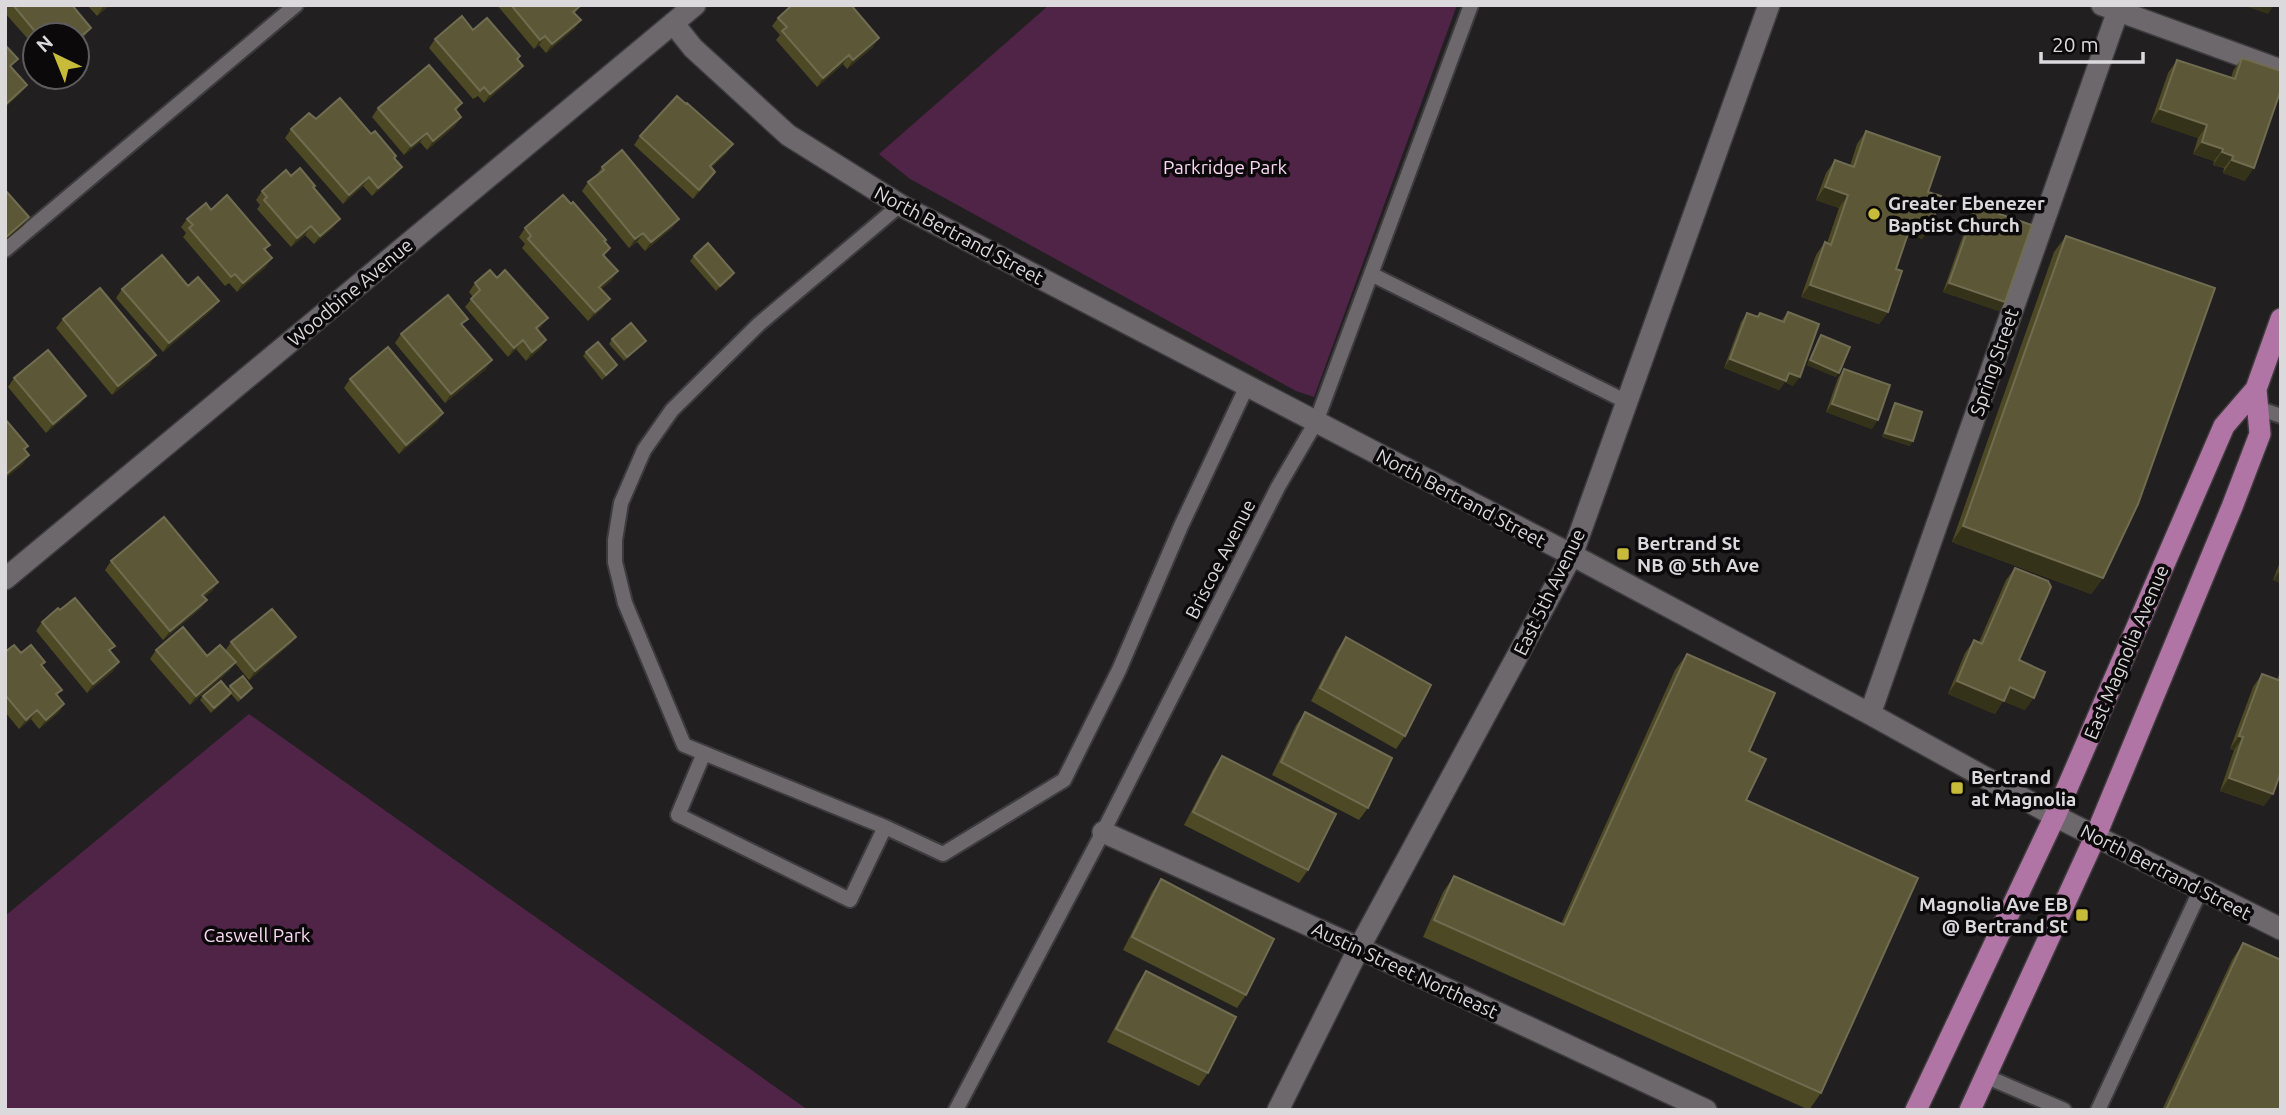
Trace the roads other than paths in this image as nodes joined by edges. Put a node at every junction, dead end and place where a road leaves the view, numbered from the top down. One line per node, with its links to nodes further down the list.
1 (296, 5): 9 (lane)
2 (695, 5): 6 (street, Woodbine Avenue)
3 (1471, 5): 10 (lane, Briscoe Avenue)
4 (1769, 5): 14 (street, East 5th Avenue)
5 (2113, 7): 7 (street); 19 (street, Spring Street)
6 (673, 23): 8 (street, North Bertrand Street); 18 (street, Woodbine Avenue)
7 (2281, 70)
8 (900, 205): 12 (street, North Bertrand Street); 20 (lane)
9 (5, 250)
10 (1371, 274): 14 (lane); 16 (lane, Briscoe Avenue)
11 (2281, 318): 13 (main road, East Magnolia Avenue)
12 (1247, 386): 16 (street, North Bertrand Street); 22 (lane)
13 (2257, 399): 15 (lane); 21 (main road, East Magnolia Avenue); 24 (main road, East Magnolia Avenue)
14 (1627, 402): 17 (street, East 5th Avenue)
15 (2281, 416)
16 (1316, 422): 17 (street, North Bertrand Street); 23 (lane, Briscoe Avenue)
17 (1572, 555): 19 (street, North Bertrand Street); 27 (street, East 5th Avenue)
18 (5, 579)
19 (1870, 714): 21 (street, North Bertrand Street)
20 (704, 753): 22 (lane); 22 (lane)
21 (2055, 816): 24 (street, North Bertrand Street); 32 (main road, East Magnolia Avenue)
22 (885, 827)
23 (1103, 832): 27 (street, Austin Street Northeast); 29 (lane, Briscoe Avenue)
24 (2096, 835): 25 (street, North Bertrand Street); 28 (main road, East Magnolia Avenue)
25 (2201, 889): 26 (street, North Bertrand Street); 35 (lane)
26 (2281, 929)
27 (1359, 948): 30 (street, East 5th Avenue); 31 (street, Austin Street Northeast)
28 (1985, 1076): 33 (main road, East Magnolia Avenue); 34 (lane)
29 (956, 1110)
30 (1278, 1110)
31 (1706, 1110)
32 (1916, 1110)
33 (1970, 1110)
34 (2064, 1110)
35 (2098, 1110)

